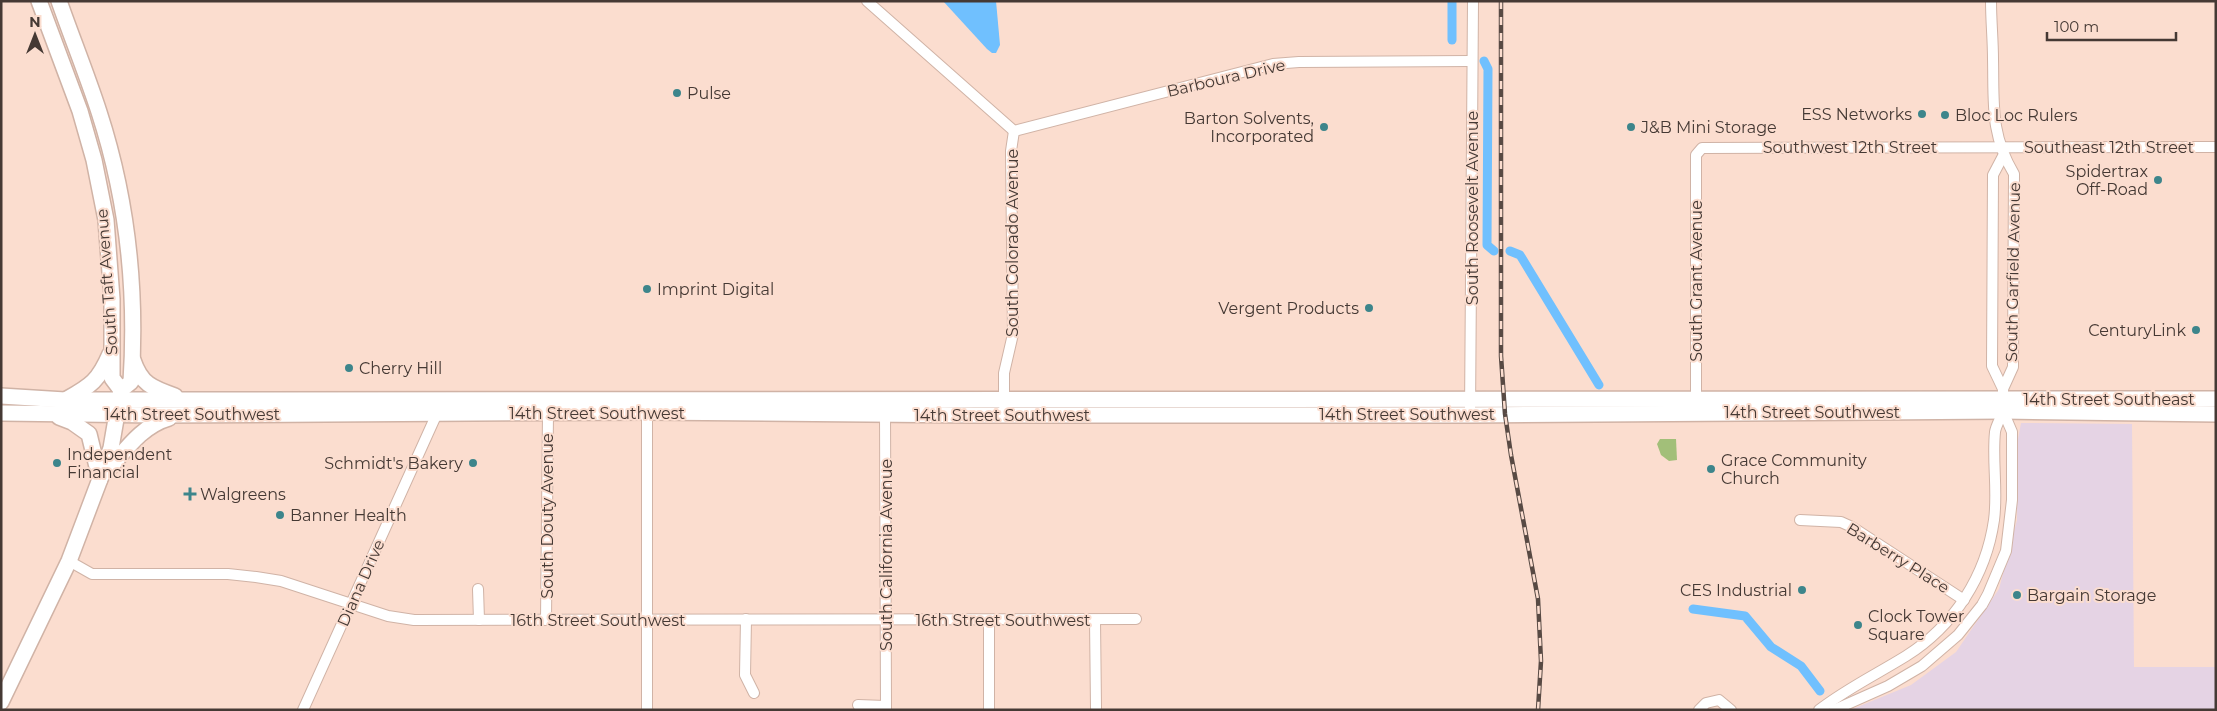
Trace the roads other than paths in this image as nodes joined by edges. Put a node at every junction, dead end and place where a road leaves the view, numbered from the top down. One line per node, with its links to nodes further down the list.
1 (39, 1): 7 (main road, South Taft Avenue)
2 (47, 1): 7 (main road)
3 (59, 1): 14 (main road, South Taft Avenue)
4 (867, 1): 9 (street)
5 (1472, 1): 8 (street, South Roosevelt Avenue)
6 (1991, 1): 12 (street, South Garfield Avenue)
7 (59, 55): 13 (main road, South Taft Avenue)
8 (1472, 61): 9 (street, Barboura Drive); 24 (street, South Roosevelt Avenue)
9 (1014, 131): 26 (street, South Colorado Avenue)
10 (2216, 147): 12 (street, Southeast 12th Street)
11 (1699, 150): 12 (street, Southwest 12th Street); 23 (street, South Grant Avenue)
12 (2002, 151): 17 (street, South Garfield Avenue); 17 (street, South Garfield Avenue)
13 (114, 346): 15 (main road, South Taft Avenue); 19 (main road)
14 (132, 357): 15 (main road, South Taft Avenue); 20 (main road)
15 (121, 394): 19 (main road, 14th Street Southwest); 20 (main road, 14th Street Southwest); 31 (main road, South Taft Avenue)
16 (1, 396): 19 (main road, 14th Street Southwest)
17 (2003, 399): 18 (main road, 14th Street Southeast); 23 (main road, 14th Street Southwest); 30 (main road, 14th Street Southeast); 37 (street); 58 (street)
18 (2216, 399)
19 (65, 400)
20 (184, 400): 21 (main road, 14th Street Southwest)
21 (440, 406): 22 (main road, 14th Street Southwest); 28 (main road, 14th Street Southwest); 32 (main road, 14th Street Southwest); 38 (street, Diana Drive)
22 (647, 406): 25 (main road, 14th Street Southwest); 28 (main road, 14th Street Southwest); 43 (street)
23 (1696, 406): 24 (main road, 14th Street Southwest)
24 (1470, 407): 26 (main road, 14th Street Southwest)
25 (885, 408): 26 (main road, 14th Street Southwest); 44 (street, South California Avenue)
26 (1004, 408)
27 (1, 413): 29 (main road, 14th Street Southwest)
28 (548, 413): 42 (street, South Douty Avenue)
29 (52, 414): 31 (main road, 14th Street Southwest); 33 (main road)
30 (2216, 414)
31 (118, 415): 32 (main road, 14th Street Southwest); 33 (main road, South Taft Avenue)
32 (180, 415): 33 (main road)
33 (100, 479): 35 (main road, South Taft Avenue)
34 (1800, 520): 37 (street, Barberry Place)
35 (69, 561): 38 (street, 16th Street Southwest); 48 (main road, South Taft Avenue)
36 (478, 589): 41 (street)
37 (1964, 600): 57 (street)
38 (351, 602): 41 (street, 16th Street Southwest); 53 (street, Diana Drive)
39 (746, 619): 43 (street, 16th Street Southwest); 44 (street, 16th Street Southwest); 47 (street)
40 (1136, 619): 46 (street, 16th Street Southwest)
41 (479, 620): 42 (street, 16th Street Southwest)
42 (546, 620): 43 (street, 16th Street Southwest)
43 (648, 620): 54 (street)
44 (886, 620): 45 (street, 16th Street Southwest); 50 (street, South California Avenue)
45 (990, 620): 46 (street, 16th Street Southwest); 52 (street)
46 (1095, 620): 51 (street)
47 (754, 693)
48 (1, 702)
49 (858, 705): 50 (street)
50 (886, 708)
51 (1096, 708)
52 (989, 709)
53 (303, 710)
54 (647, 710)
55 (1700, 710): 56 (street)
56 (1731, 710)
57 (1818, 710)
58 (1834, 710)

